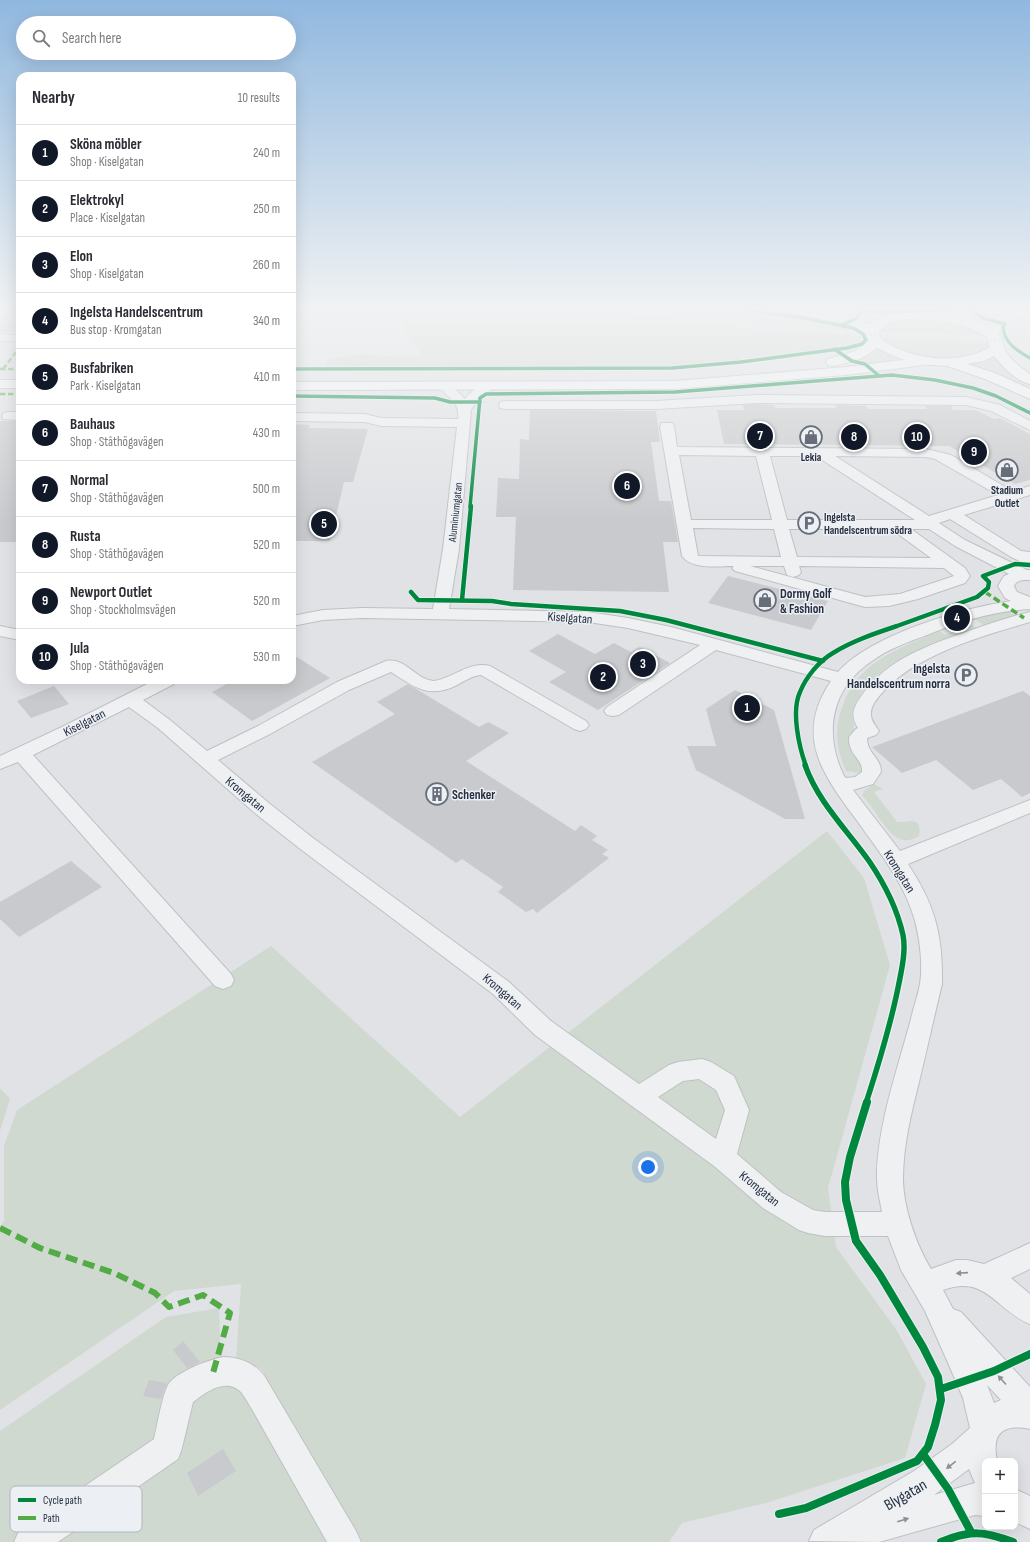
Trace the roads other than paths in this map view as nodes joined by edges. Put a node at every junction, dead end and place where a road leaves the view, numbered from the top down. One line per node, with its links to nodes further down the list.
1 (729, 380): 6 (main road)
2 (998, 380): 8 (main road)
3 (0, 384): 4 (main road)
4 (16, 384)
5 (296, 386): 7 (main road)
6 (490, 386): 7 (main road); 10 (street)
7 (446, 387): 10 (street)
8 (1030, 395)
9 (505, 405): 13 (street)
10 (465, 416): 11 (street); 34 (street, Aluminiumgatan)
11 (296, 417)
12 (668, 426): 14 (street)
13 (1030, 426)
14 (672, 451): 15 (street); 20 (street)
15 (762, 452): 16 (street); 22 (street)
16 (819, 452): 18 (street); 21 (street)
17 (1030, 490): 18 (street)
18 (1010, 496): 19 (street)
19 (952, 514): 21 (street); 25 (street)
20 (685, 524): 22 (street); 26 (street)
21 (928, 524): 23 (street); 24 (street)
22 (781, 525): 23 (street); 27 (street)
23 (895, 525): 28 (street)
24 (960, 543): 29 (street); 31 (street)
25 (1030, 557)
26 (716, 561): 27 (street); 30 (street)
27 (790, 562): 28 (street); 30 (street)
28 (948, 562): 30 (street)
29 (1027, 575): 31 (street, Kromgatan)
30 (796, 583)
31 (1007, 586): 32 (street); 33 (street, Kromgatan)
32 (1030, 604): 33 (street, Kromgatan)
33 (972, 613): 40 (street, Kromgatan)
34 (442, 614): 36 (street, Kiselgatan); 39 (street, Kiselgatan)
35 (1030, 617): 48 (street)
36 (296, 620)
37 (0, 631): 38 (street)
38 (16, 634)
39 (713, 644): 40 (street, Kiselgatan); 43 (street)
40 (841, 678): 48 (street, Kromgatan)
41 (160, 684): 42 (street, Kiselgatan)
42 (130, 699): 45 (street, Kiselgatan); 46 (street, Kromgatan)
43 (613, 711)
44 (580, 725): 46 (street)
45 (21, 753): 47 (street, Kiselgatan); 51 (street)
46 (205, 759): 52 (street, Kromgatan)
47 (0, 763)
48 (840, 785): 50 (street, Kromgatan)
49 (1030, 806): 50 (street)
50 (895, 861): 54 (street, Kromgatan)
51 (223, 980)
52 (640, 1097): 53 (street, Kromgatan); 53 (street)
53 (723, 1158): 54 (street, Kromgatan)
54 (898, 1224): 57 (street, Kromgatan)
55 (1029, 1258): 56 (street)
56 (986, 1276): 57 (street, one-way to 57); 58 (street)
57 (930, 1293): 59 (street, Kromgatan, one-way to 57); 61 (street, Kromgatan)
58 (1030, 1311)
59 (1030, 1408)
60 (1030, 1414): 61 (street, Blygatan)
61 (983, 1434): 62 (street, Kromgatan); 68 (street, Blygatan, one-way to 68)
62 (982, 1461)
63 (112, 1486): 70 (street)
64 (982, 1500): 68 (street, Blygatan, one-way to 64)
65 (1018, 1507): 66 (street)
66 (1030, 1513)
67 (45, 1532): 69 (street)
68 (823, 1541)
69 (30, 1542)
70 (345, 1542)

